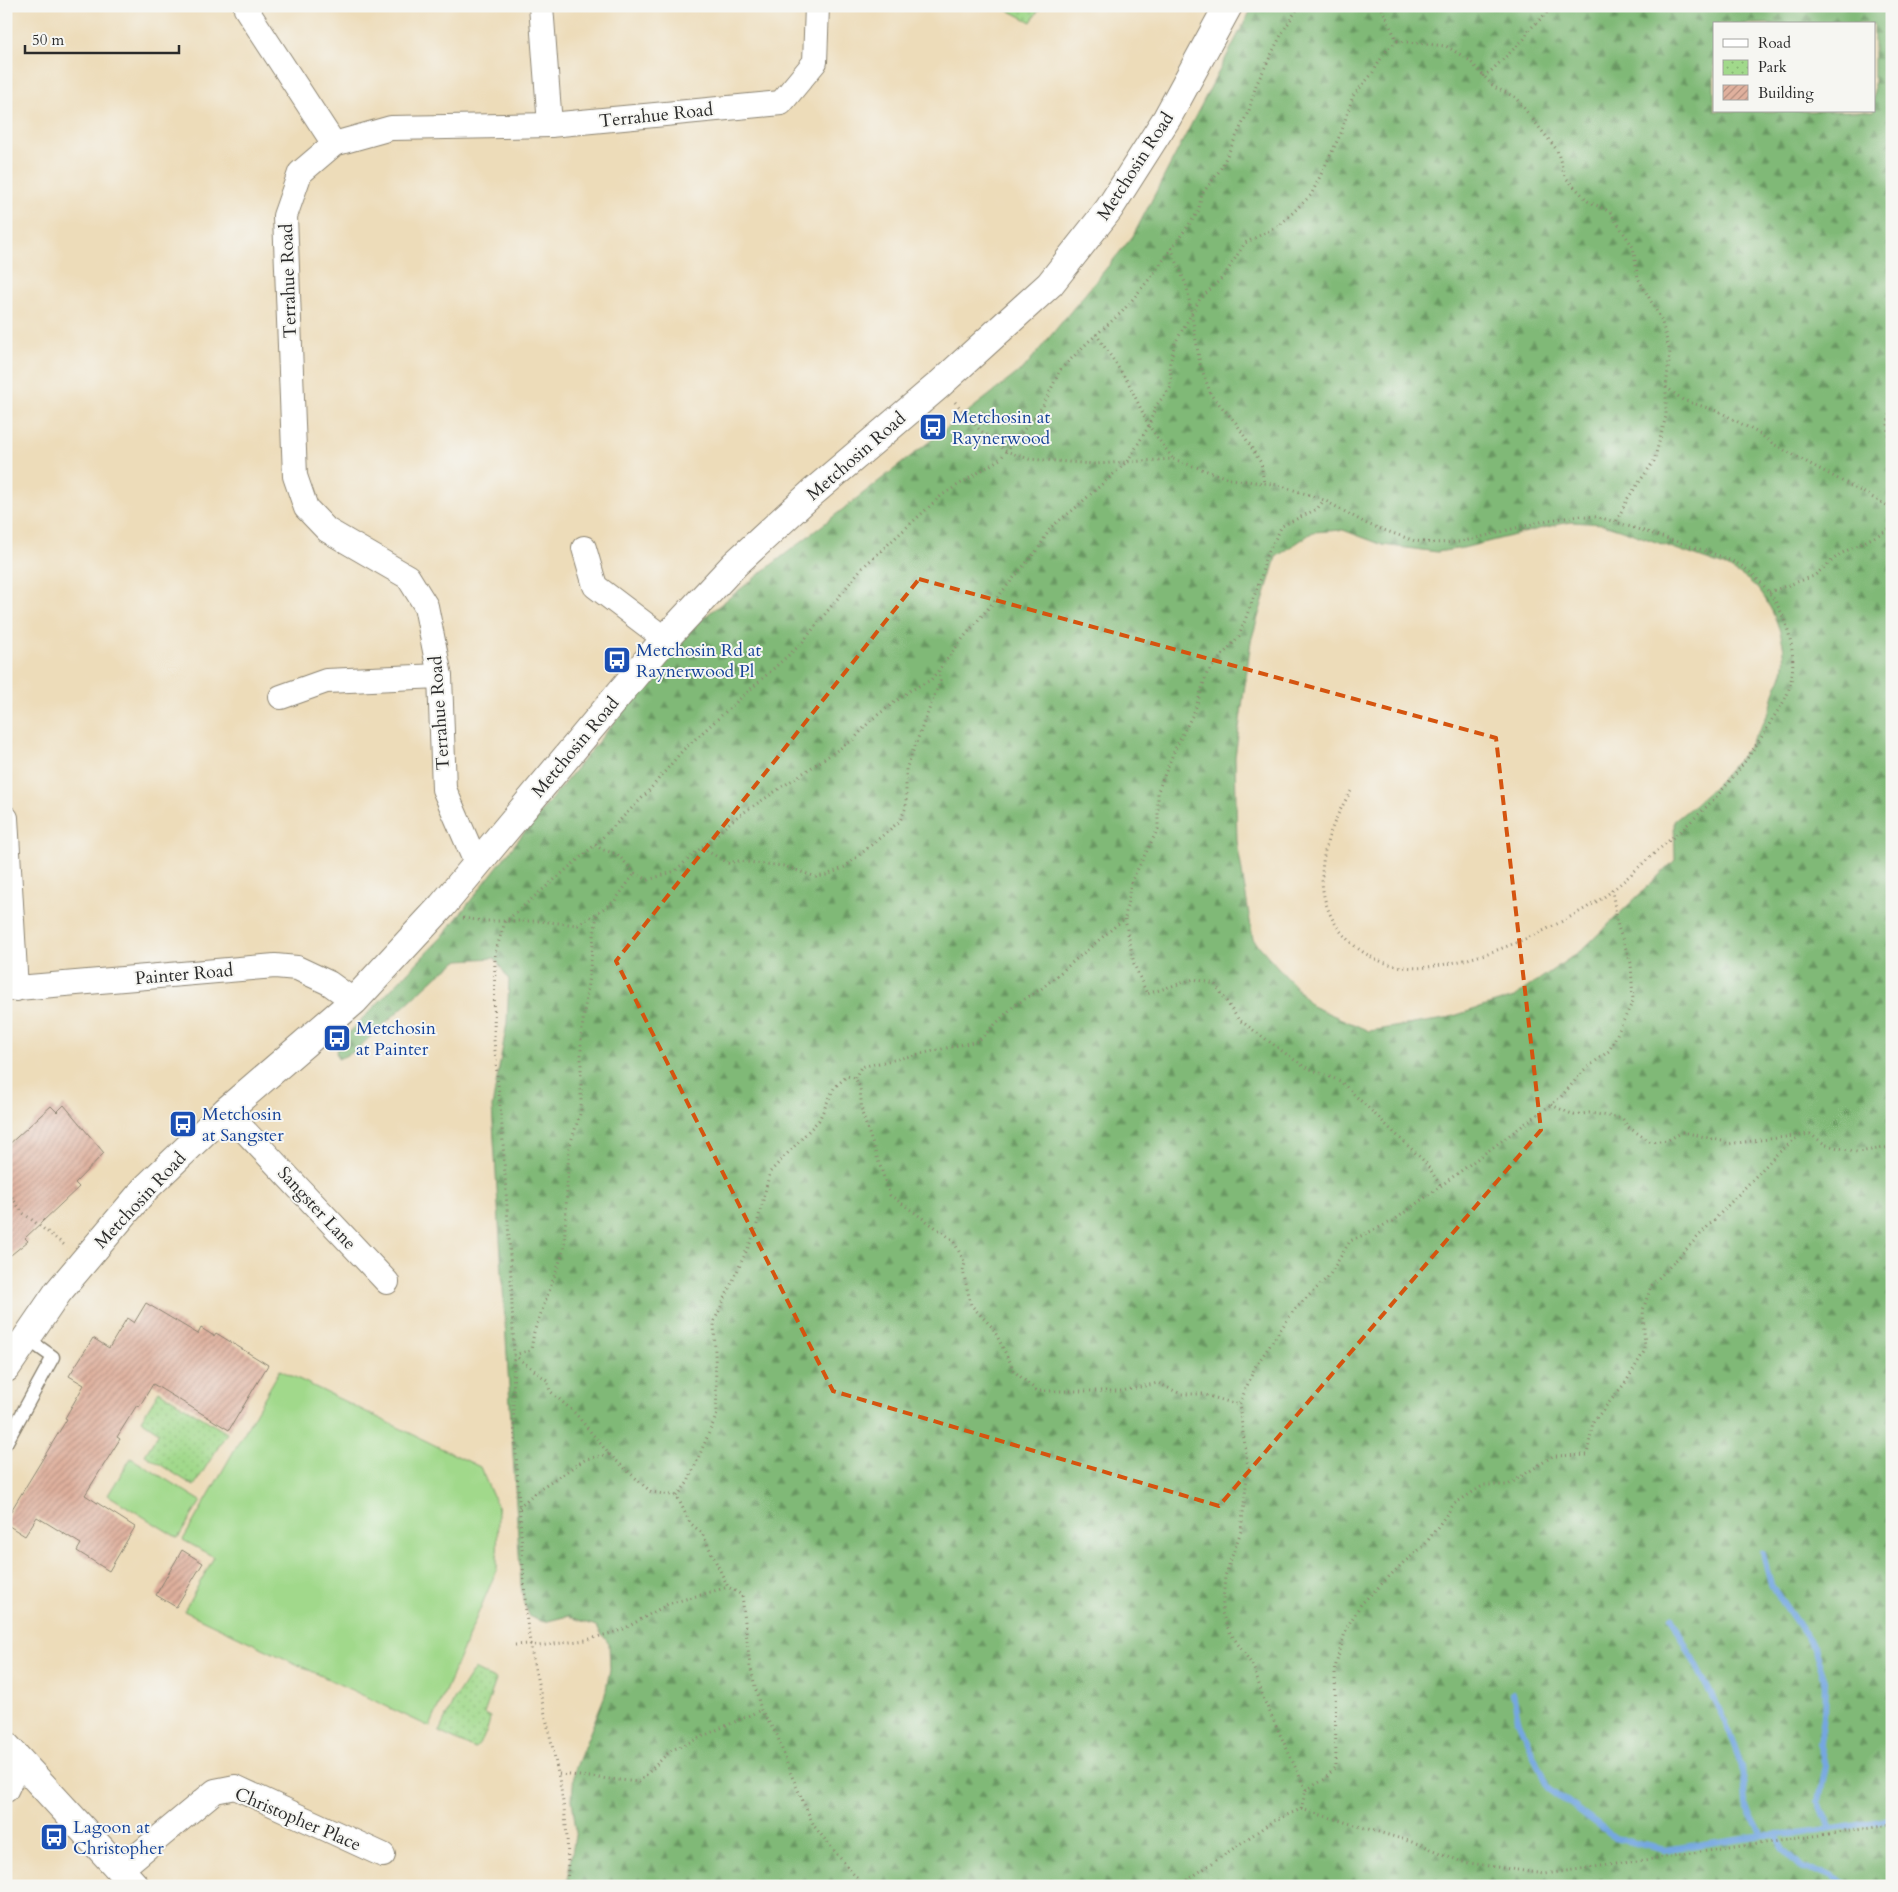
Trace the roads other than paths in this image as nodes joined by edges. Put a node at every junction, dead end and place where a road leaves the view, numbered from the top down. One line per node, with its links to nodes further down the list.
1 (541, 6): 5 (street)
2 (817, 6): 5 (street, Terrahue Road)
3 (1228, 6): 8 (main road, Metchosin Road)
4 (246, 9): 6 (street)
5 (550, 125): 6 (street, Terrahue Road)
6 (334, 144): 9 (street, Terrahue Road)
7 (584, 548): 8 (street)
8 (665, 639): 12 (main road, Metchosin Road)
9 (440, 676): 10 (street); 12 (street, Terrahue Road)
10 (281, 697)
11 (6, 818): 13 (street)
12 (477, 865): 14 (main road, Metchosin Road)
13 (11, 989): 14 (street, Painter Road)
14 (354, 1001): 15 (main road, Metchosin Road)
15 (226, 1112): 16 (street, Sangster Lane); 17 (main road, Metchosin Road)
16 (387, 1282)
17 (26, 1338): 18 (main road, Metchosin Road); 19 (lane)
18 (6, 1368)
19 (6, 1443)
20 (13, 1754): 21 (street); 23 (main road)
21 (6, 1790)
22 (383, 1855): 23 (street, Christopher Place)
23 (128, 1877)

